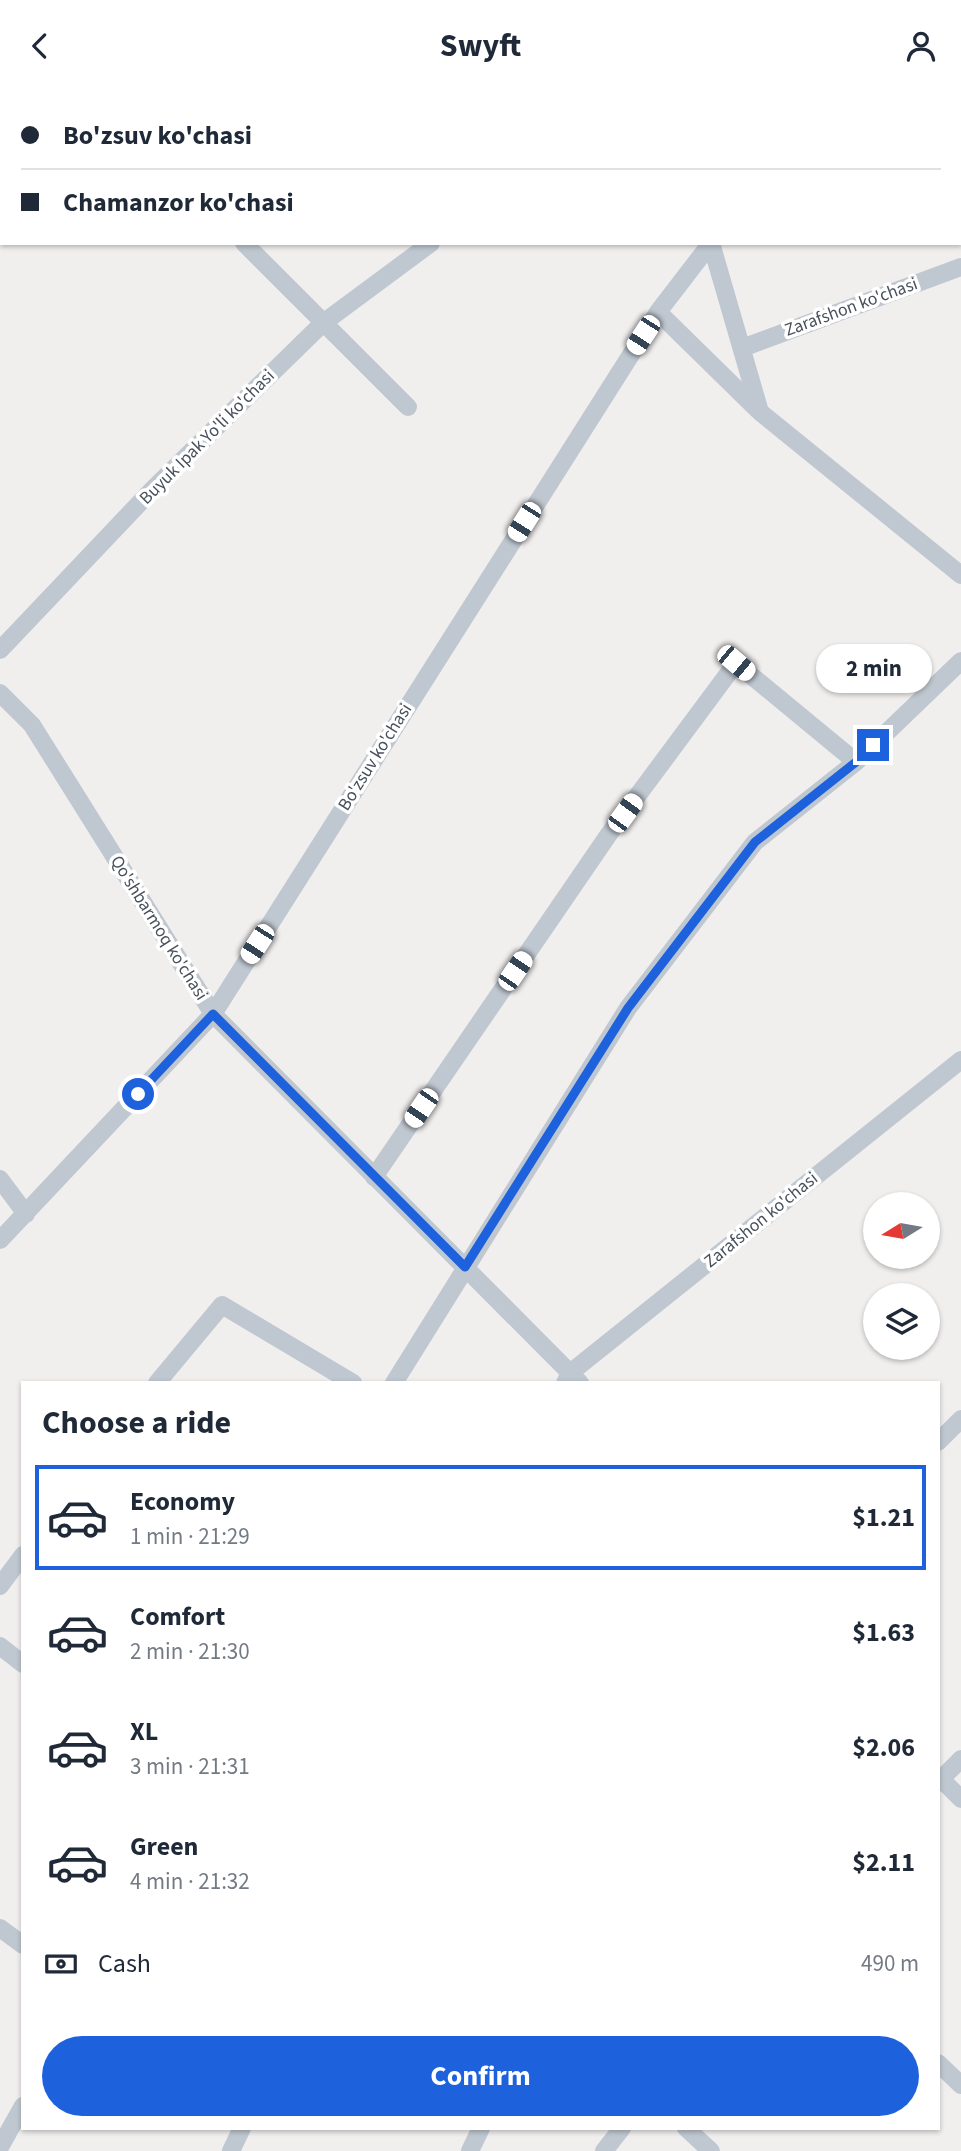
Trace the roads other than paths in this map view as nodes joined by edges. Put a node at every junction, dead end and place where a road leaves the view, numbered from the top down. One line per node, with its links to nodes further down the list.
1 (246, 245): 7 (street)
2 (428, 245): 7 (street, Buyuk Ipak Yo'li ko'chasi)
3 (709, 245): 6 (street, Bo'zsuv ko'chasi)
4 (712, 245): 8 (street)
5 (961, 267): 8 (street, Zarafshon ko'chasi)
6 (658, 312): 10 (street); 16 (street, Bo'zsuv ko'chasi)
7 (323, 323): 9 (street); 12 (street, Buyuk Ipak Yo'li ko'chasi)
8 (742, 348): 10 (street)
9 (408, 407)
10 (760, 412): 11 (street)
11 (961, 575)
12 (0, 650)
13 (961, 661): 15 (street)
14 (0, 693): 16 (street, Qo'shbarmoq ko'chasi)
15 (856, 762): 18 (street); 22 (street)
16 (213, 1014): 18 (street, Qo'shbarmoq ko'chasi); 20 (street, Bo'zsuv ko'chasi)
17 (961, 1059): 23 (street, Zarafshon ko'chasi)
18 (374, 1177): 22 (street, Qo'shbarmoq ko'chasi)
19 (0, 1179): 20 (street)
20 (26, 1214): 21 (street, Bo'zsuv ko'chasi)
21 (0, 1240)
22 (465, 1267): 23 (street, Qo'shbarmoq ko'chasi); 26 (street)
23 (572, 1379)
24 (159, 1381): 25 (street)
25 (350, 1381)
26 (395, 1381)
27 (961, 1419): 28 (street)
28 (940, 1440)
29 (21, 1558): 30 (street)
30 (0, 1586)
31 (0, 1646): 32 (street)
32 (21, 1662)
33 (961, 1759): 34 (street)
34 (940, 1781): 35 (street)
35 (961, 1799)
36 (0, 1928): 37 (street)
37 (21, 1944)
38 (940, 2065): 39 (street)
39 (961, 2085)
40 (21, 2110): 45 (street)
41 (241, 2130): 46 (street)
42 (480, 2130): 47 (street)
43 (620, 2130): 48 (street)
44 (688, 2130): 49 (street)
45 (0, 2147)
46 (231, 2151)
47 (470, 2151)
48 (604, 2151)
49 (711, 2151)

